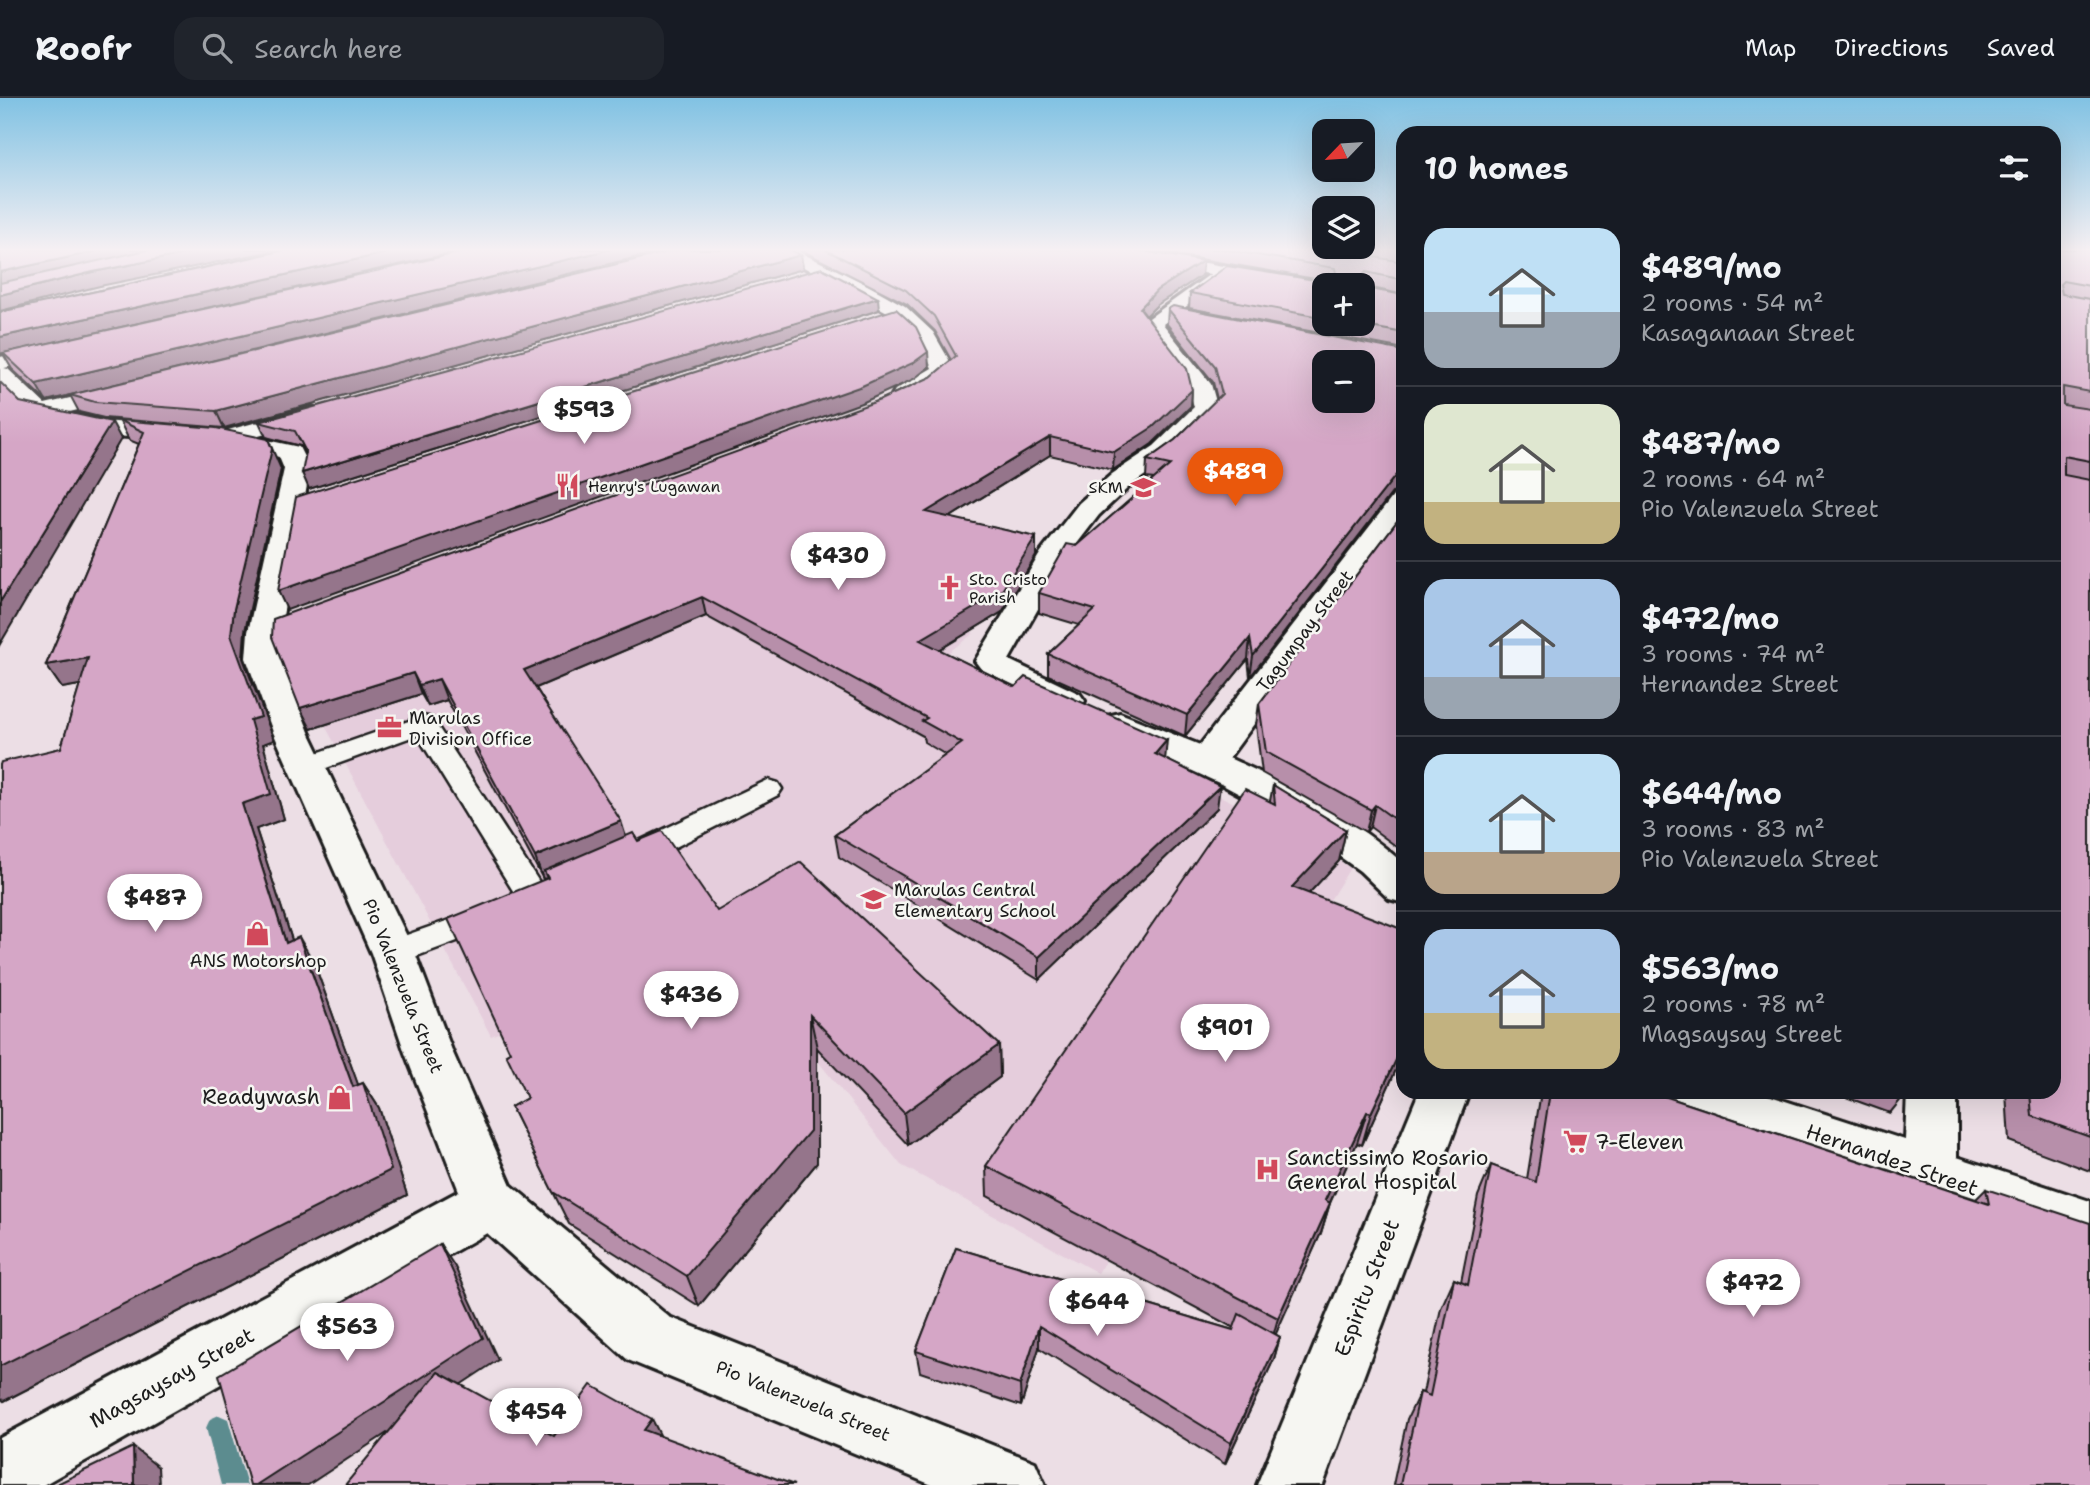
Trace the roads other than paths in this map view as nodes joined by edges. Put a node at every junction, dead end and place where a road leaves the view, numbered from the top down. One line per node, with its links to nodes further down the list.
1 (899, 314): 4 (street)
2 (902, 314): 9 (street)
3 (1178, 314): 14 (street)
4 (874, 321)
5 (80, 345): 6 (street)
6 (0, 363)
7 (0, 374): 11 (street, Pio Valenzuela Street)
8 (148, 386): 11 (street)
9 (886, 403)
10 (333, 408): 12 (street)
11 (40, 412): 12 (street, Pio Valenzuela Street)
12 (226, 438): 15 (street, Pio Valenzuela Street)
13 (1396, 512): 14 (street, Tagumpay Street)
14 (1207, 762): 18 (street)
15 (307, 766): 19 (street, Pio Valenzuela Street); 19 (lane)
16 (768, 789): 17 (lane)
17 (611, 866)
18 (1396, 880)
19 (393, 953): 24 (street, Pio Valenzuela Street)
20 (1441, 1099): 28 (street, Espiritu Street)
21 (1714, 1099): 23 (street, Hernandez Street)
22 (1932, 1099): 23 (street)
23 (1930, 1174): 25 (street, Hernandez Street)
24 (491, 1202): 26 (street, Magsaysay Street); 27 (street, Pio Valenzuela Street)
25 (2090, 1227)
26 (0, 1473)
27 (1013, 1485)
28 (1290, 1485)

